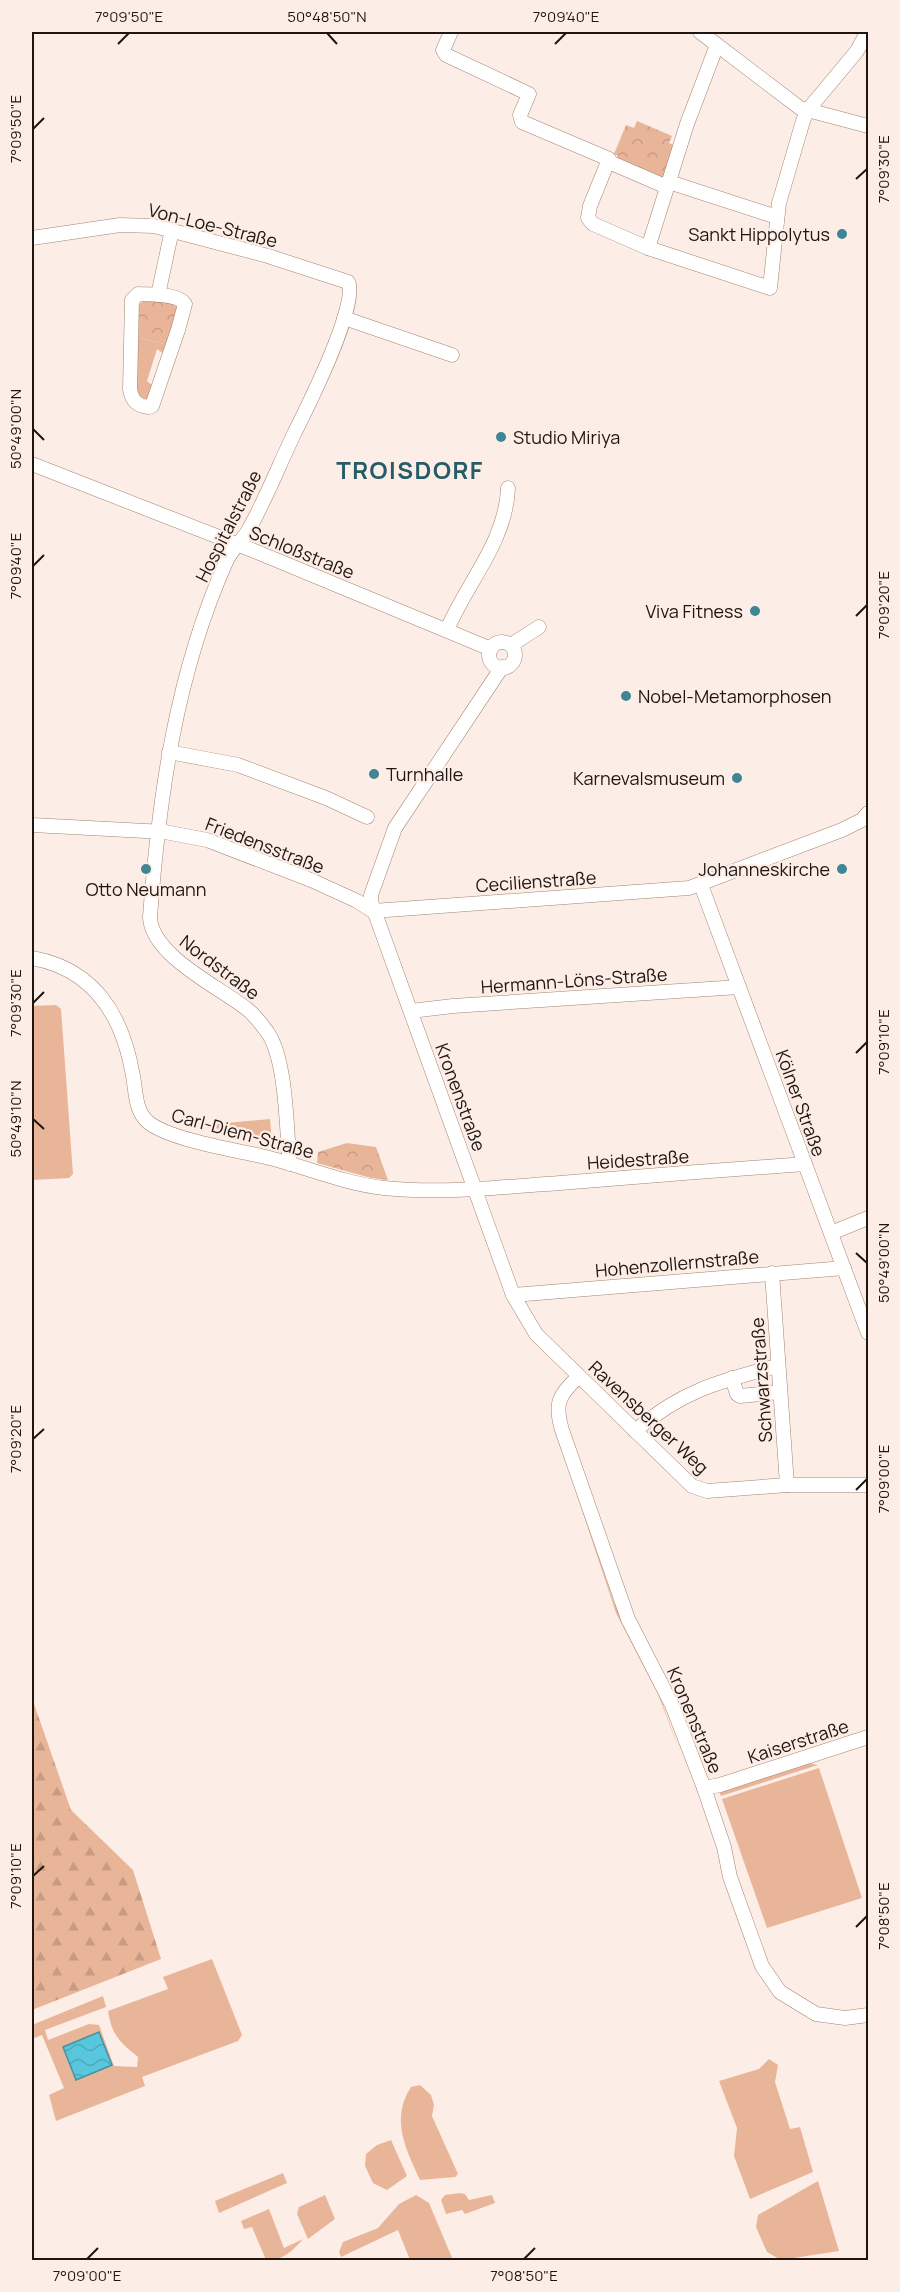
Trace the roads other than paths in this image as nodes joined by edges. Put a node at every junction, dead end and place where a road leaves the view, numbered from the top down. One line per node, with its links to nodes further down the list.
1 (451, 32): 7 (street)
2 (700, 32): 4 (street)
3 (865, 36): 5 (street)
4 (717, 45): 5 (street); 8 (street)
5 (807, 111): 6 (street); 9 (street)
6 (868, 126)
7 (609, 161): 8 (street); 12 (street)
8 (668, 185): 9 (street); 12 (street)
9 (777, 217): 12 (street)
10 (172, 230): 11 (street, Von-Loe-Straße); 13 (street, Von-Loe-Straße); 14 (street)
11 (32, 238)
12 (648, 248)
13 (348, 282): 15 (street, Hospitalstraße)
14 (158, 295): 14 (street)
15 (344, 318): 16 (street); 19 (street, Hospitalstraße)
16 (452, 355)
17 (32, 464): 19 (street, Schloßstraße)
18 (508, 488): 21 (street)
19 (238, 545): 21 (street, Schloßstraße); 25 (street, Hospitalstraße)
20 (539, 627): 22 (street)
21 (447, 630): 23 (street, Schloßstraße)
22 (511, 645): 23 (street); 24 (street)
23 (490, 649): 24 (street)
24 (502, 667): 31 (street)
25 (170, 752): 26 (street); 29 (street, Hospitalstraße)
26 (367, 817)
27 (866, 818): 30 (street, Cecilienstraße)
28 (32, 825): 29 (street, Friedensstraße)
29 (157, 832): 31 (street, Friedensstraße); 35 (street, Nordstraße)
30 (701, 885): 31 (street, Cecilienstraße); 33 (street, Kölner Straße)
31 (373, 910): 34 (street, Kronenstraße)
32 (32, 958): 35 (street, Carl-Diem-Straße)
33 (740, 987): 34 (street, Hermann-Löns-Straße); 36 (street, Kölner Straße)
34 (411, 1011): 37 (street, Kronenstraße)
35 (290, 1164): 37 (street, Carl-Diem-Straße)
36 (805, 1164): 37 (street, Heidestraße); 39 (street, Kölner Straße)
37 (474, 1189): 42 (street, Kronenstraße)
38 (868, 1218): 39 (street)
39 (831, 1233): 40 (street, Kölner Straße)
40 (844, 1268): 41 (street, Hohenzollernstraße); 43 (street, Kölner Straße)
41 (772, 1273): 42 (street, Hohenzollernstraße); 44 (street, Schwarzstraße)
42 (513, 1296): 45 (street, Ravensberger Weg)
43 (868, 1333)
44 (777, 1366): 46 (street); 47 (street, Schwarzstraße)
45 (579, 1377): 48 (street, Ravensberger Weg); 52 (street, Kronenstraße)
46 (732, 1378): 47 (street); 48 (street)
47 (780, 1392): 49 (street, Schwarzstraße)
48 (635, 1431): 49 (street, Ravensberger Weg)
49 (787, 1485): 50 (street, Ravensberger Weg)
50 (868, 1485)
51 (868, 1737): 52 (street, Kaiserstraße)
52 (705, 1788): 53 (street, Kronenstraße)
53 (868, 2015)

